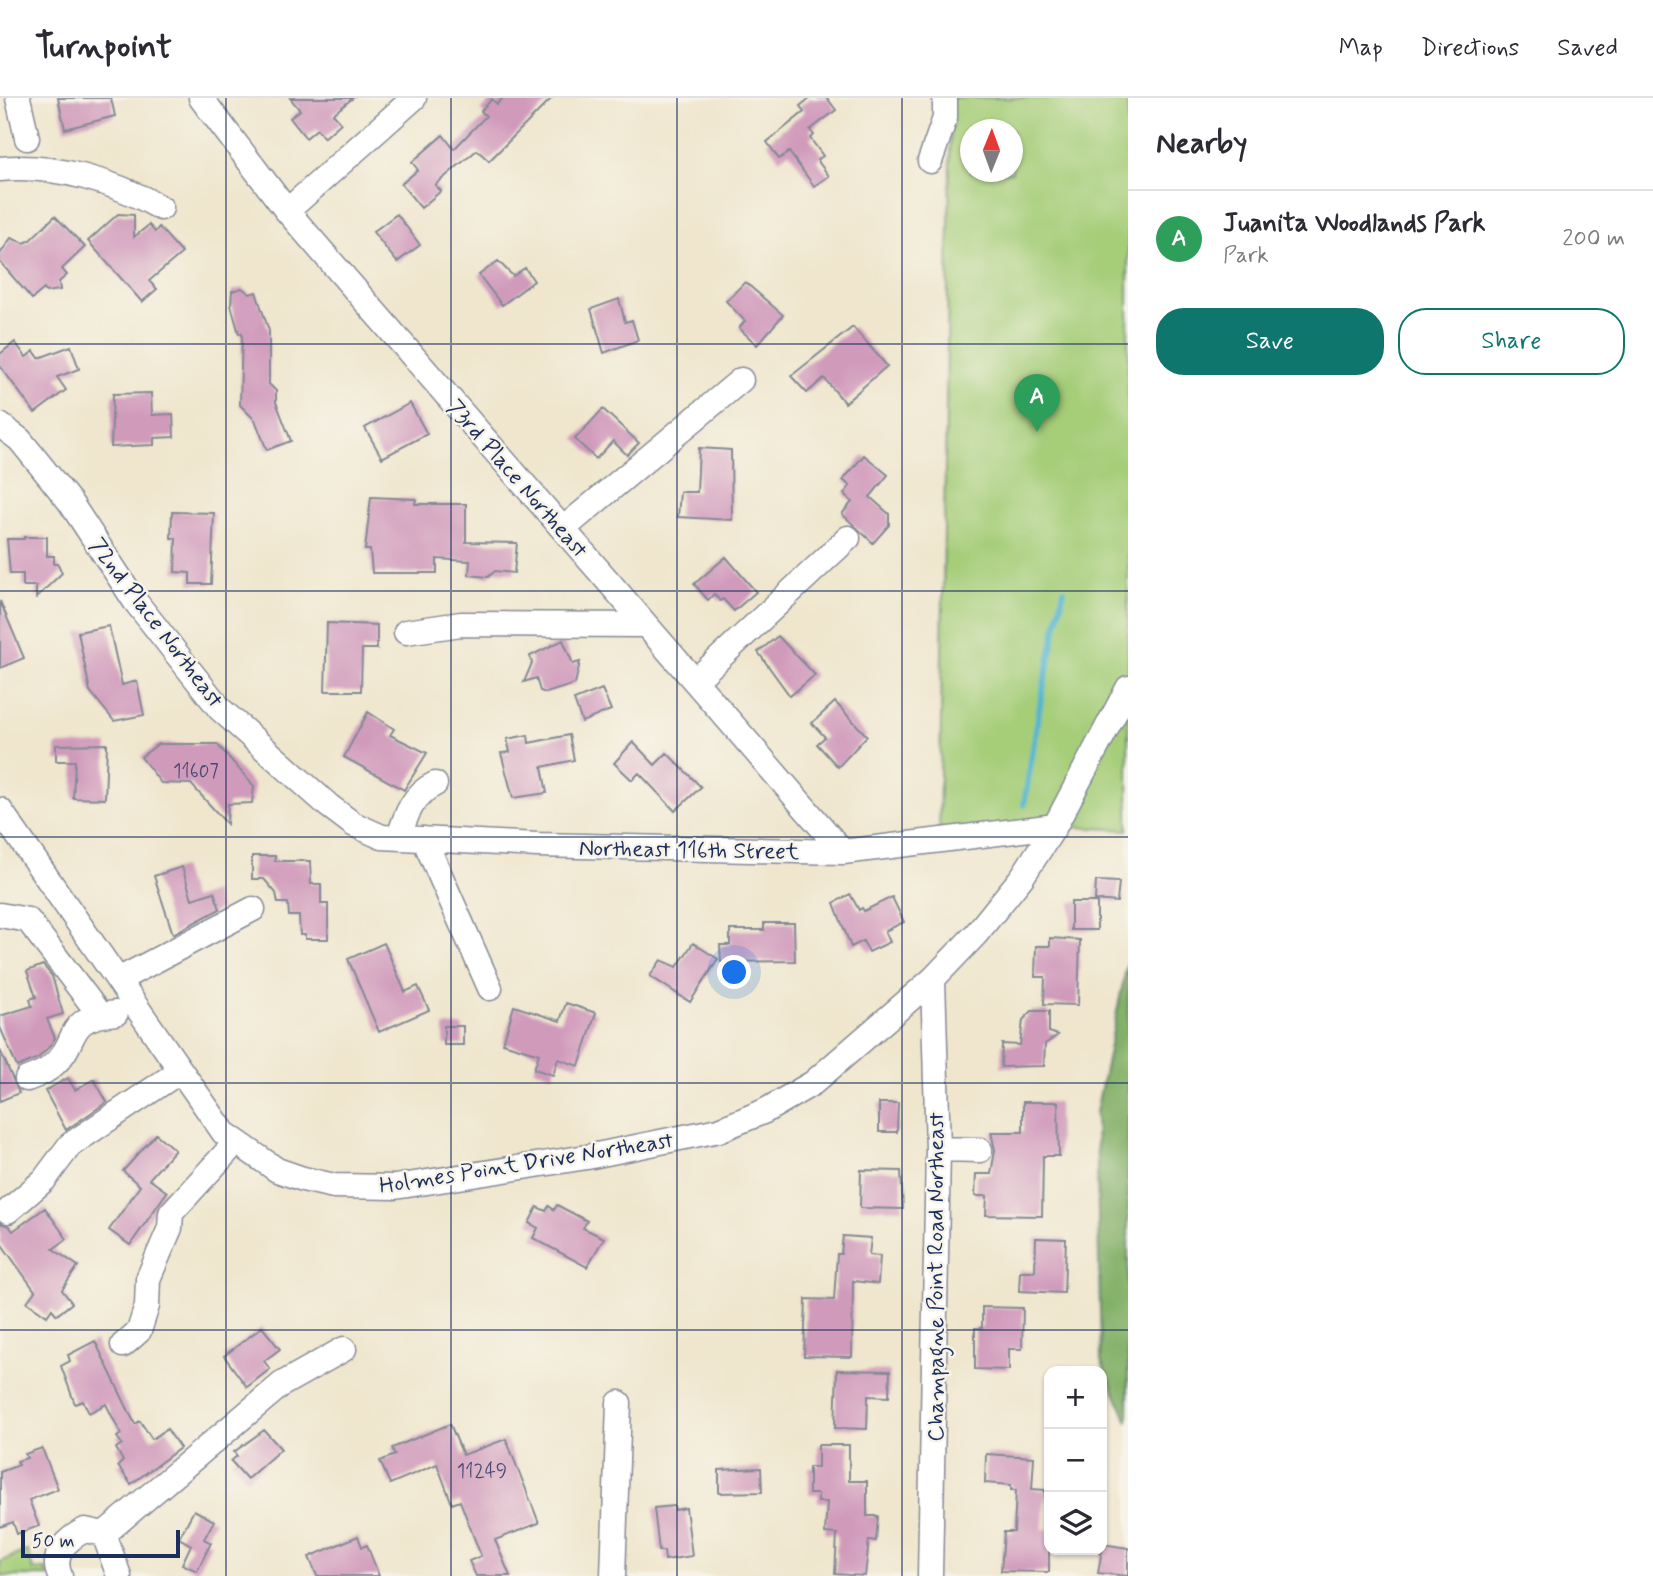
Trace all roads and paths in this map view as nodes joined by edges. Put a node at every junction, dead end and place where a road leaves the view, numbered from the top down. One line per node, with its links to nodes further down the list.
1 (18, 98): 5 (street)
2 (201, 98): 9 (street, 73rd Place Northeast)
3 (414, 98): 9 (street)
4 (945, 98): 6 (street)
5 (27, 138)
6 (930, 161)
7 (0, 169): 8 (street)
8 (161, 208)
9 (287, 211): 12 (street, 73rd Place Northeast)
10 (741, 380): 12 (street)
11 (0, 425): 19 (street, 72nd Place Northeast)
12 (563, 529): 14 (street, 73rd Place Northeast)
13 (848, 538): 16 (street)
14 (646, 625): 15 (street); 16 (street, 73rd Place Northeast)
15 (405, 632)
16 (695, 681): 24 (street, 73rd Place Northeast)
17 (1128, 688): 21 (street, Holmes Point Drive Northeast)
18 (435, 784): 22 (street)
19 (329, 806): 22 (street, Northeast 116th Street)
20 (0, 810): 28 (street, Holmes Point Drive Northeast)
21 (1055, 826): 24 (street, Northeast 116th Street); 27 (street, Holmes Point Drive Northeast)
22 (399, 838): 23 (street, Northeast 116th Street)
23 (424, 839): 24 (street, Northeast 116th Street); 29 (street)
24 (843, 852)
25 (253, 909): 28 (street)
26 (0, 915): 31 (street)
27 (933, 979): 34 (street, Holmes Point Drive Northeast); 35 (street, Champagne Point Road Northeast)
28 (118, 980): 30 (street, Holmes Point Drive Northeast)
29 (490, 988)
30 (136, 1007): 31 (street); 32 (street, Holmes Point Drive Northeast)
31 (100, 1015): 33 (street)
32 (180, 1071): 34 (street, Holmes Point Drive Northeast); 37 (street)
33 (27, 1079)
34 (236, 1142): 38 (street)
35 (938, 1149): 36 (street); 45 (street, Champagne Point Road Northeast)
36 (980, 1150)
37 (8, 1211)
38 (124, 1345)
39 (344, 1349): 41 (street)
40 (619, 1403): 44 (street)
41 (104, 1534): 42 (street); 43 (street)
42 (60, 1576)
43 (119, 1576)
44 (613, 1576)
45 (930, 1576)

